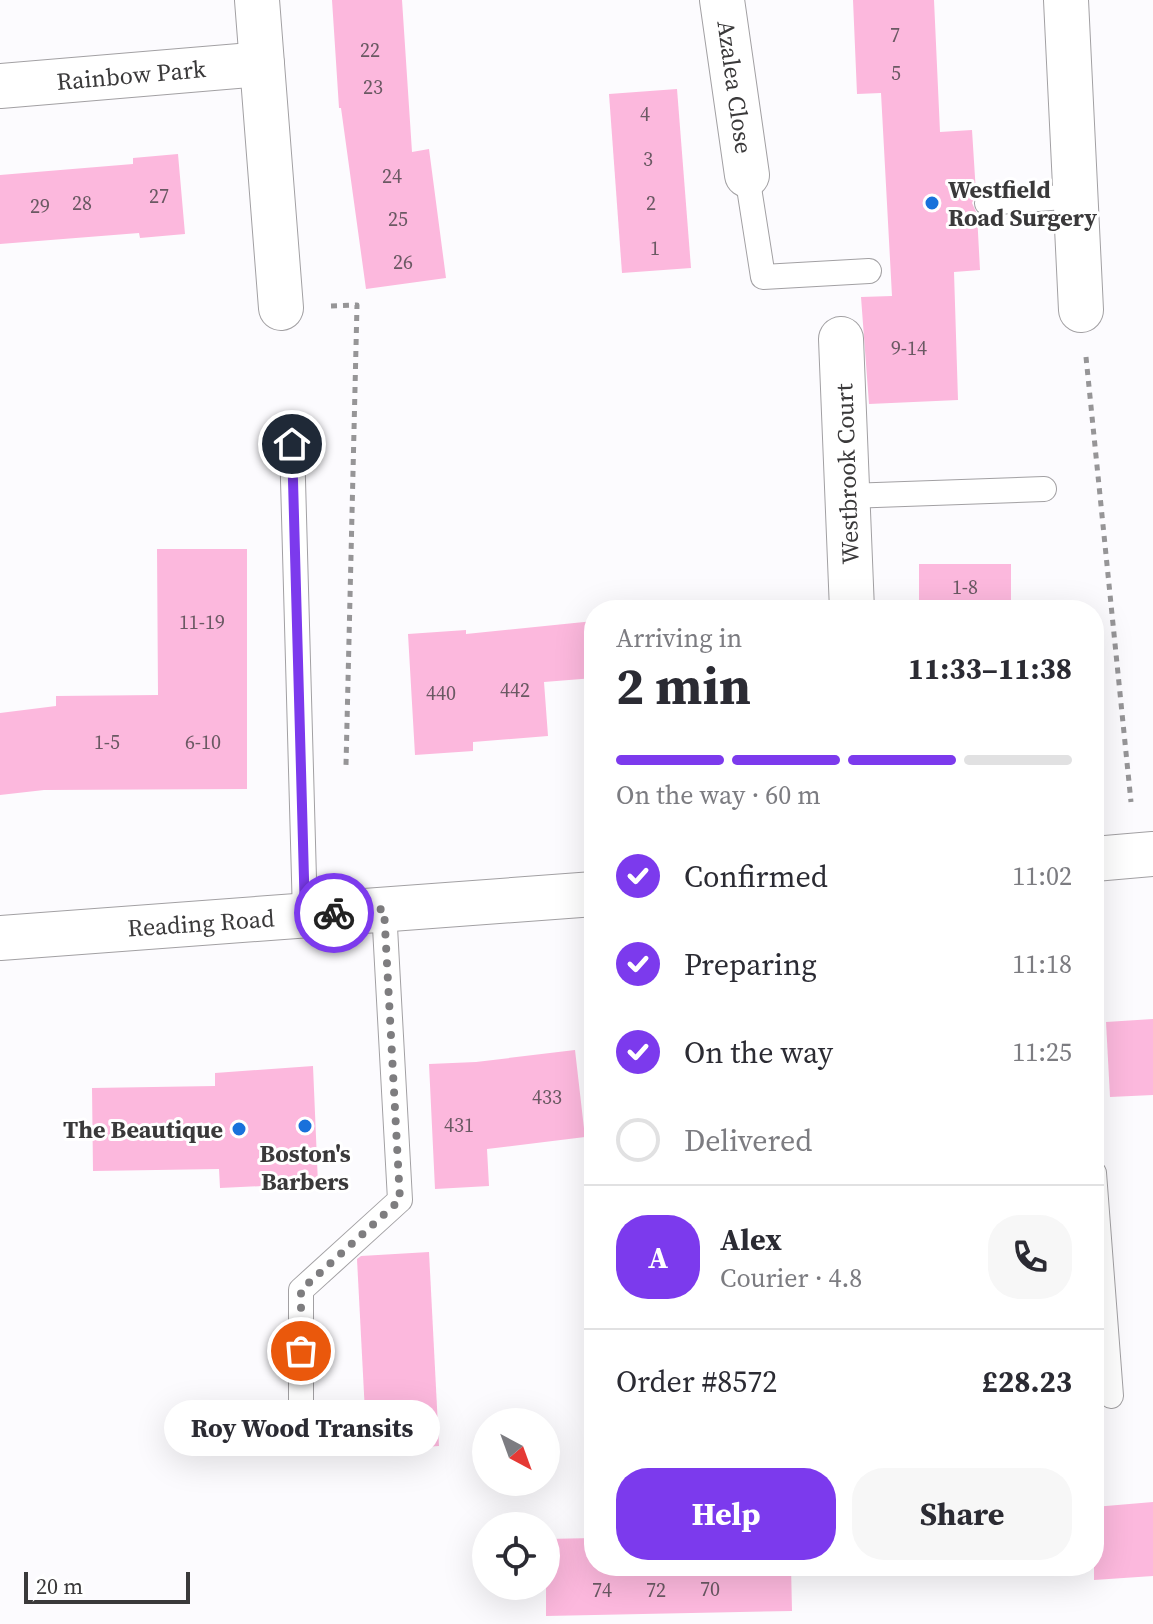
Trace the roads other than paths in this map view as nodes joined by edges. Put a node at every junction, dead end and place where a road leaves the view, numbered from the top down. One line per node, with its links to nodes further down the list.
1 (257, 0): 4 (street)
2 (722, 0): 6 (street, Azalea Close)
3 (1066, 0): 7 (street)
4 (262, 64): 5 (street, Rainbow Park); 10 (street)
5 (0, 86)
6 (747, 175): 9 (lane)
7 (1076, 196): 8 (lane); 11 (street)
8 (987, 203)
9 (869, 271)
10 (281, 308)
11 (1081, 310)
12 (841, 339): 15 (street, Westbrook Court)
13 (292, 444): 21 (lane)
14 (1044, 489): 15 (lane)
15 (848, 496): 16 (street, Westbrook Court)
16 (852, 600)
17 (1153, 854): 18 (street)
18 (1104, 858)
19 (584, 895): 20 (street, Reading Road)
20 (384, 909): 21 (street, Reading Road); 25 (lane)
21 (305, 915): 22 (street, Reading Road)
22 (0, 938)
23 (1104, 1304): 24 (lane)
24 (1111, 1396)
25 (301, 1411)

